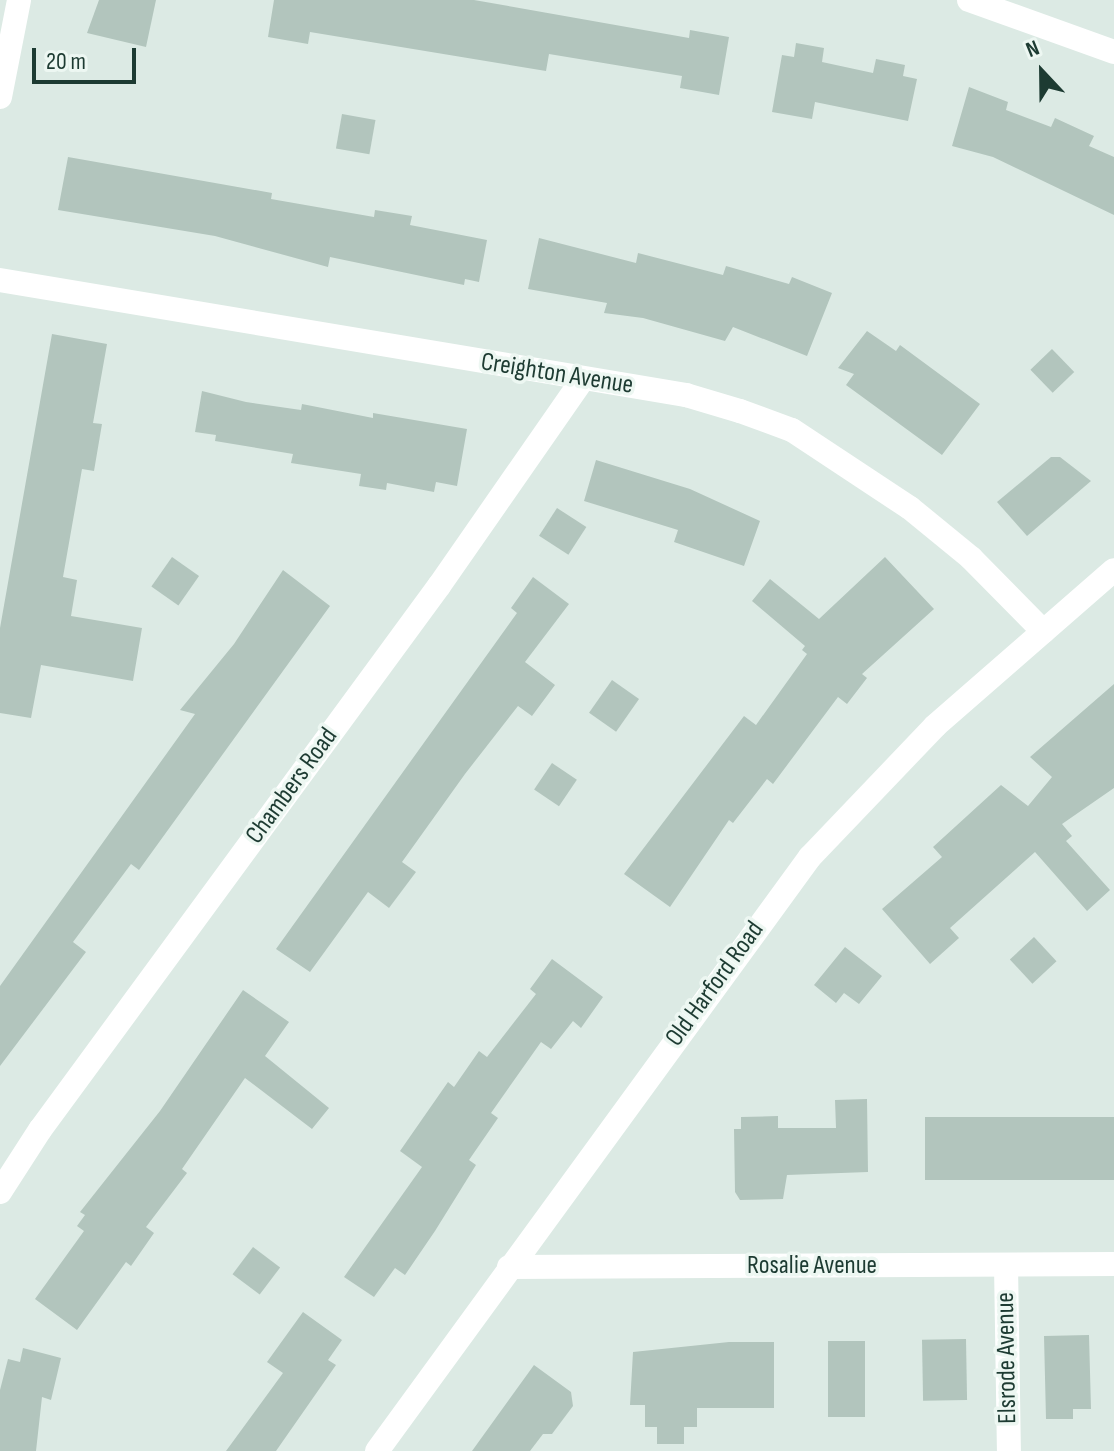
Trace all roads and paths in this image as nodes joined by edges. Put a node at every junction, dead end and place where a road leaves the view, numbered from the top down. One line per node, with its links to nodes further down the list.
1 (19, 0): 4 (street)
2 (969, 0): 3 (street)
3 (1114, 52)
4 (0, 97)
5 (0, 280): 6 (street, Creighton Avenue)
6 (583, 379): 8 (street, Creighton Avenue); 9 (street, Chambers Road)
7 (1114, 570): 8 (street, Old Harford Road)
8 (1043, 631): 12 (street, Old Harford Road)
9 (0, 1192)
10 (1114, 1264): 11 (street, Rosalie Avenue)
11 (1006, 1265): 12 (street, Rosalie Avenue); 14 (street, Elsrode Avenue)
12 (509, 1267): 13 (street, Old Harford Road)
13 (377, 1451)
14 (1009, 1451)

